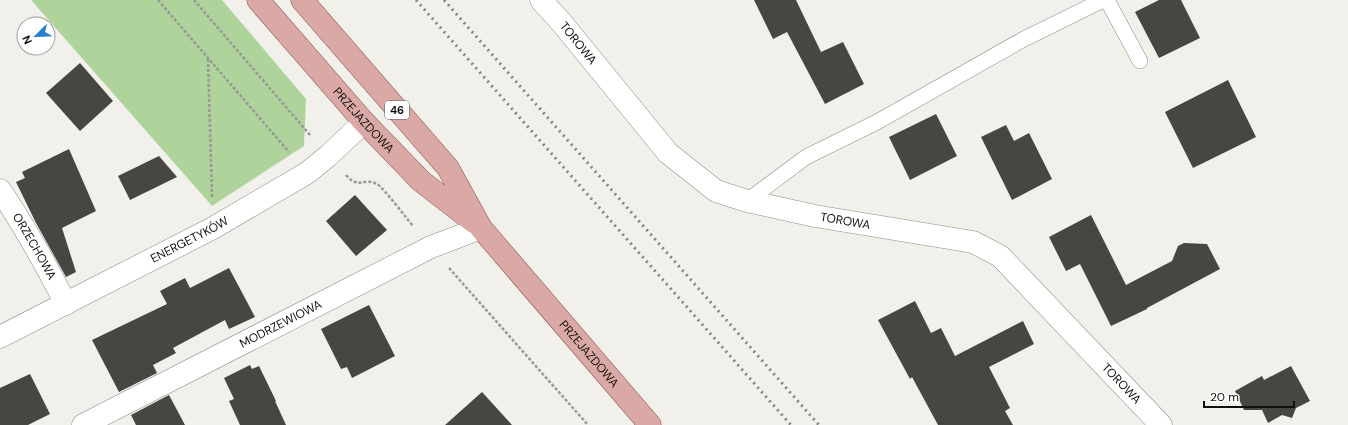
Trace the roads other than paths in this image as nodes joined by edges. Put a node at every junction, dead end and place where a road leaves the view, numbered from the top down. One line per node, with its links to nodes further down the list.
1 (258, 0): 7 (main road, PRZEJAZDOWA / 46)
2 (302, 0): 10 (main road, PRZEJAZDOWA / 46)
3 (541, 0): 9 (street, TOROWA)
4 (1103, 0): 9 (lane)
5 (1107, 0): 6 (lane)
6 (1140, 61)
7 (364, 122): 10 (main road, PRZEJAZDOWA / 46); 11 (street, ENERGETYKÓW)
8 (0, 190): 11 (street, ORZECHOWA)
9 (747, 201): 15 (street, TOROWA)
10 (481, 228): 13 (street, MODRZEWIOWA); 14 (main road, PRZEJAZDOWA / 46)
11 (66, 304): 12 (street, ENERGETYKÓW)
12 (0, 337)
13 (83, 425)
14 (650, 425)
15 (1161, 425)

